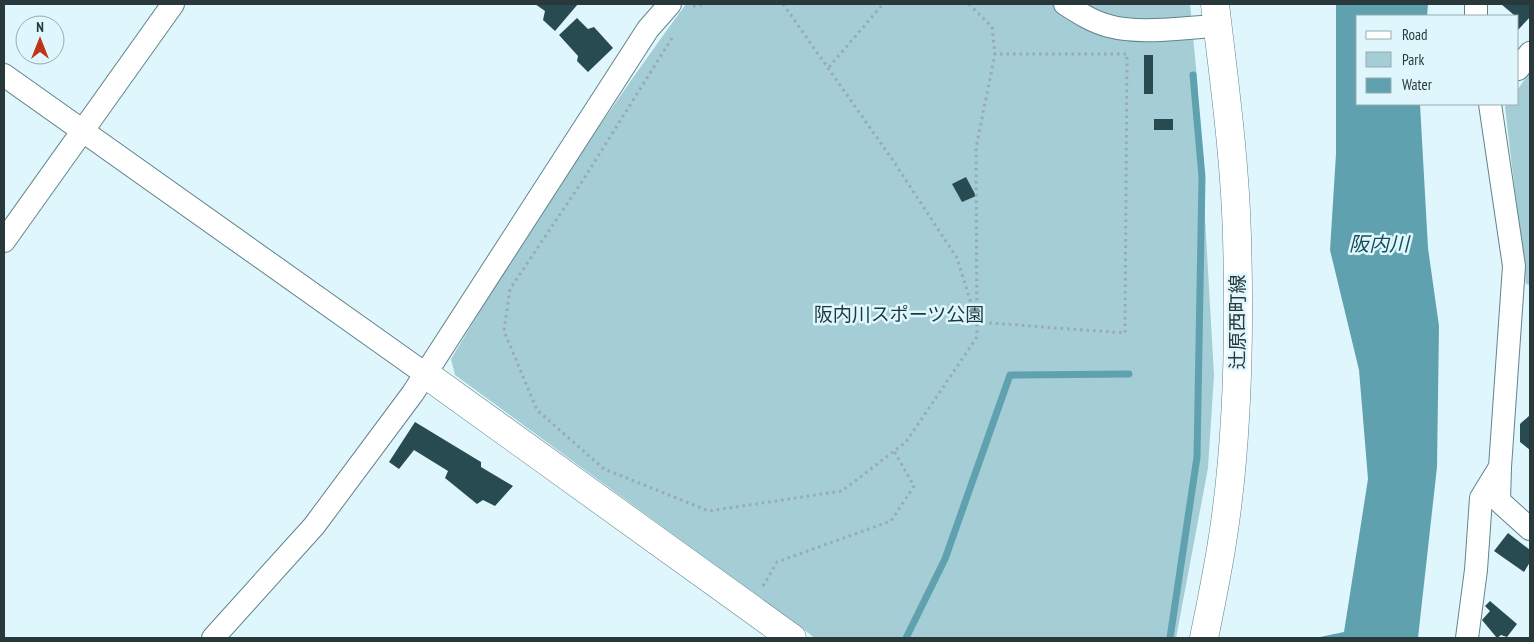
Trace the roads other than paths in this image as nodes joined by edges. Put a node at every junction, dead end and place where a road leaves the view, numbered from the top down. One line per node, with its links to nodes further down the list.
1 (172, 4): 9 (street)
2 (1064, 4): 4 (street)
3 (679, 8): 12 (street)
4 (1216, 15): 17 (main road, 辻原西町線)
5 (1530, 53): 6 (street)
6 (1519, 68)
7 (4, 76): 9 (street)
8 (1490, 105): 11 (street)
9 (82, 131): 10 (street); 12 (street)
10 (4, 241)
11 (1521, 313): 13 (street)
12 (424, 373): 15 (street); 16 (main road)
13 (1500, 467): 14 (street); 18 (street)
14 (1527, 520)
15 (213, 638)
16 (792, 638)
17 (1204, 638)
18 (1467, 638)

